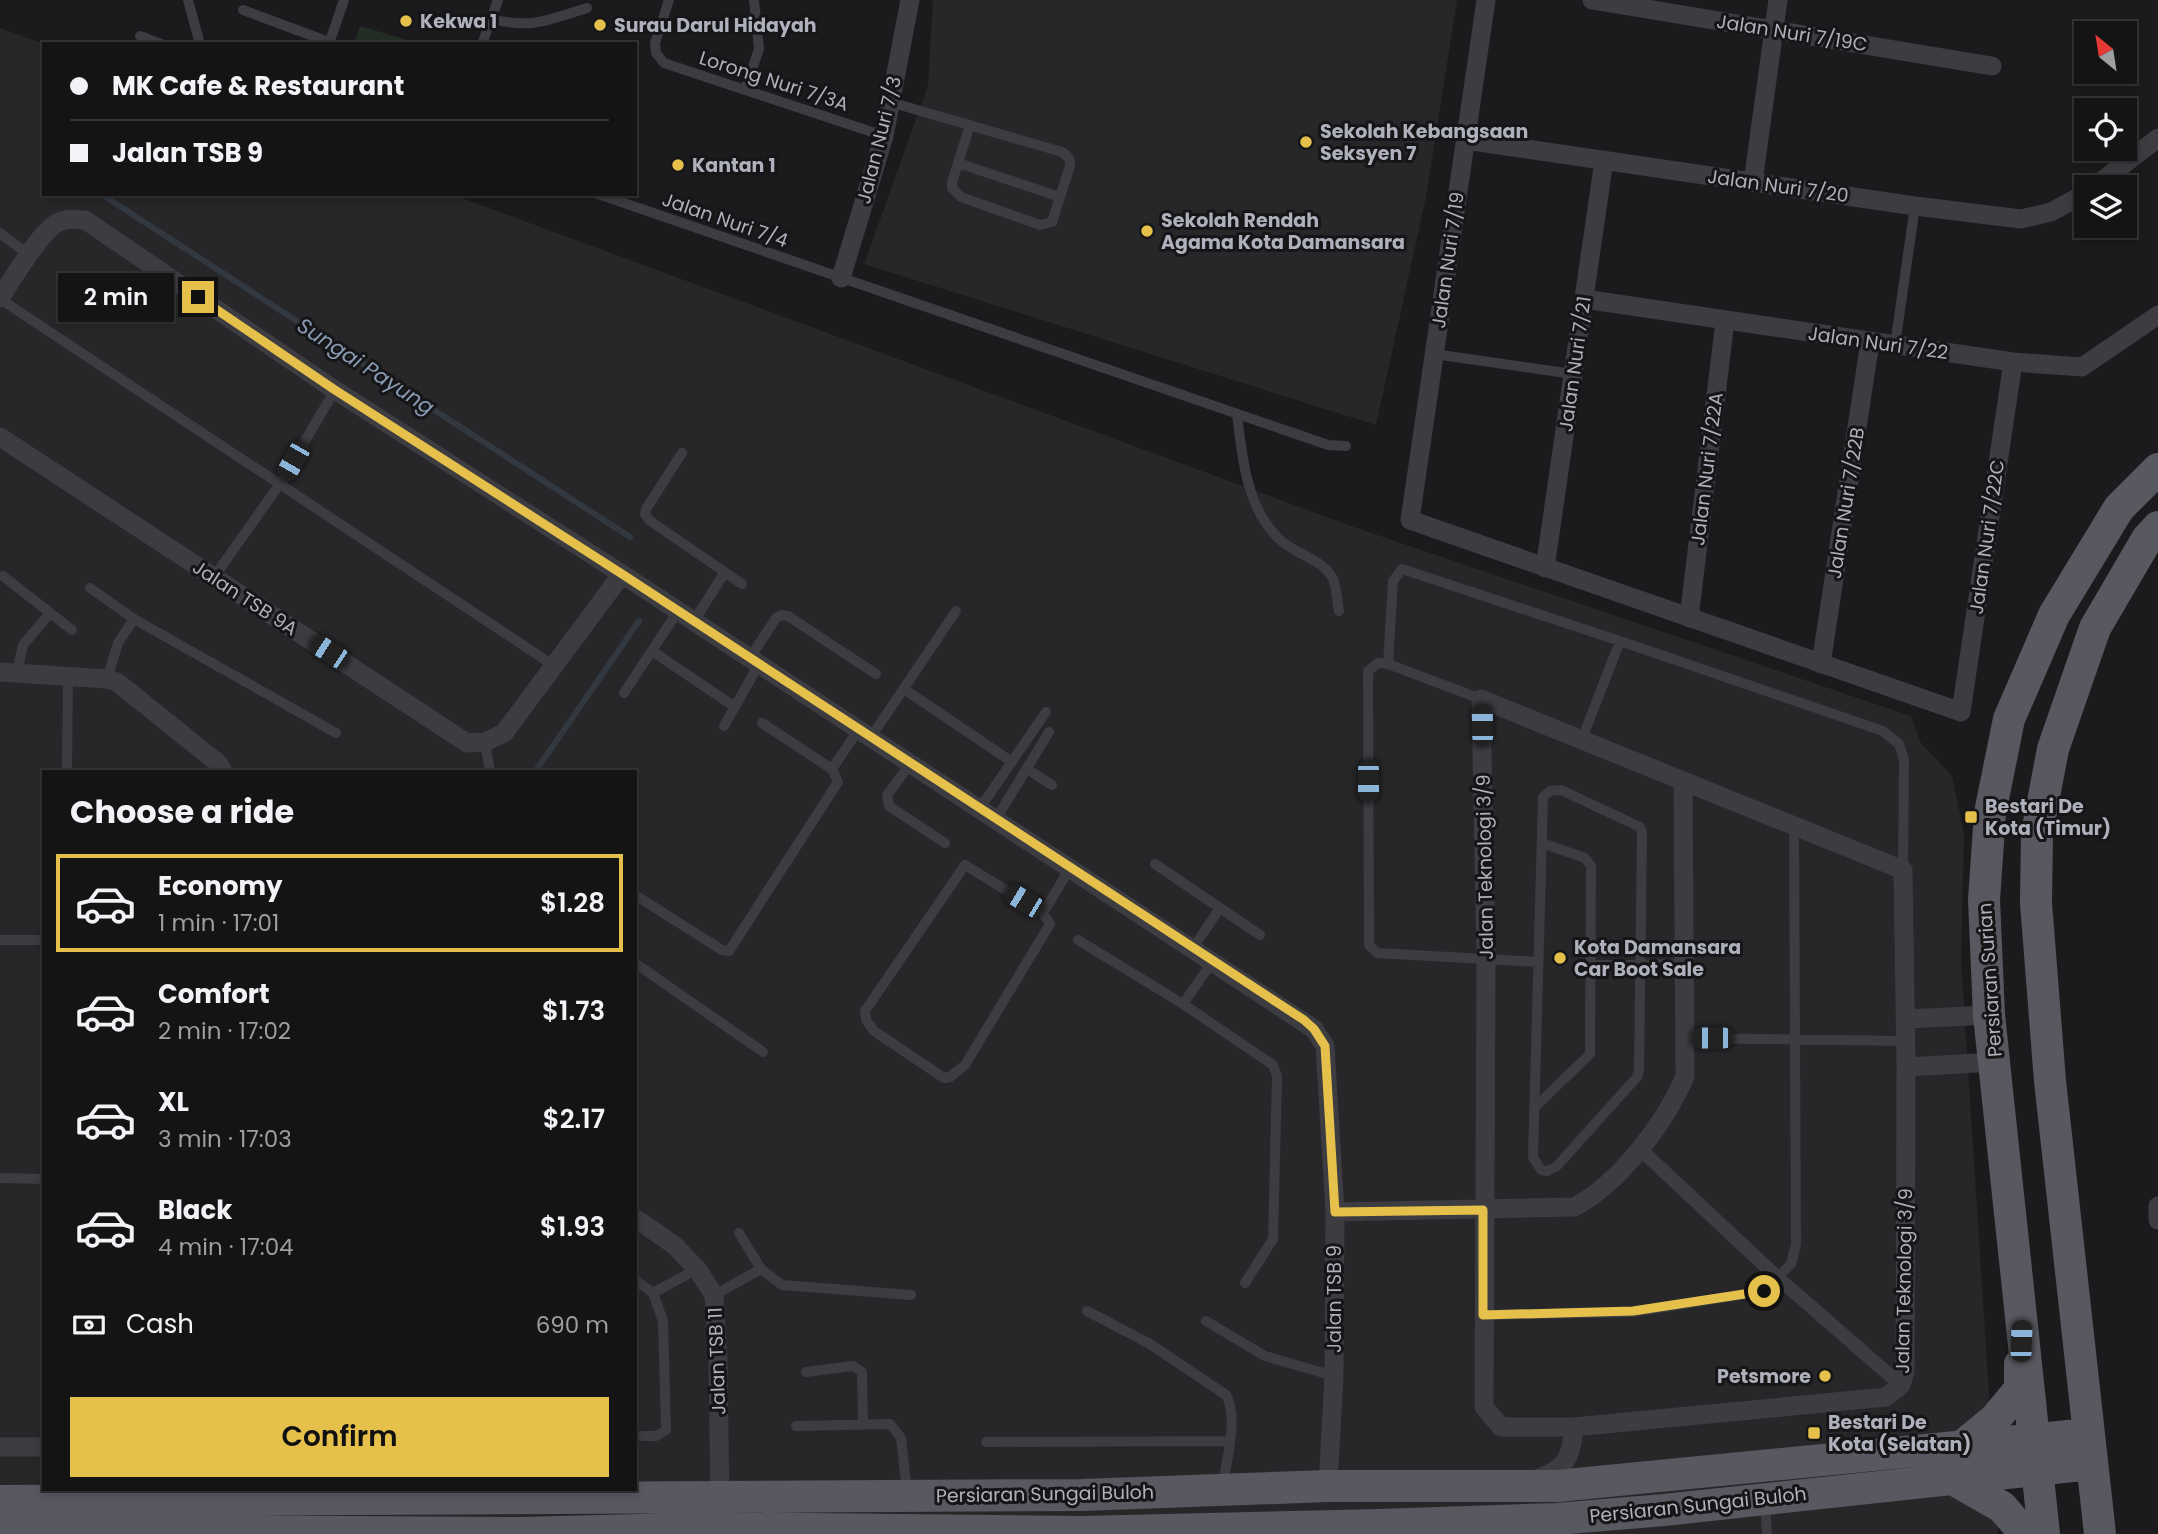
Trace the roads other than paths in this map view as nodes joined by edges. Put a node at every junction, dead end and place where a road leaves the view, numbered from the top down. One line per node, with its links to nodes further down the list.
1 (188, 0): 16 (lane)
2 (344, 0): 18 (lane)
3 (498, 0): 12 (lane)
4 (669, 0): 21 (lane, Lorong Nuri 7/3A)
5 (754, 0): 21 (lane)
6 (910, 0): 22 (street, Jalan Nuri 7/3)
7 (1486, 0): 26 (street, Jalan Nuri 7/19)
8 (1592, 0): 13 (street, Jalan Nuri 7/19C)
9 (1778, 0): 13 (street)
10 (587, 8): 12 (lane)
11 (243, 10): 17 (lane)
12 (491, 19): 19 (lane)
13 (1774, 30): 20 (street, Jalan Nuri 7/19C); 30 (street)
14 (140, 36): 15 (lane)
15 (156, 42)
16 (199, 42)
17 (326, 42)
18 (329, 42)
19 (483, 42)
20 (1992, 66)
21 (745, 90): 24 (lane, Lorong Nuri 7/3A)
22 (890, 102): 23 (lane); 24 (street, Jalan Nuri 7/3)
23 (970, 125): 28 (lane); 32 (lane)
24 (884, 136): 37 (street, Jalan Nuri 7/3)
25 (2158, 138): 29 (street)
26 (1465, 139): 27 (street, Jalan Nuri 7/20); 44 (street, Jalan Nuri 7/19)
27 (1604, 160): 30 (street, Jalan Nuri 7/20); 39 (street, Jalan Nuri 7/21)
28 (958, 163): 32 (lane); 32 (lane)
29 (2110, 175)
30 (1753, 182): 34 (street, Jalan Nuri 7/20)
31 (604, 196): 37 (lane, Jalan Nuri 7/4)
32 (1060, 197)
33 (2074, 200): 34 (street, Jalan Nuri 7/20)
34 (1915, 206): 43 (lane)
35 (0, 233): 36 (lane)
36 (29, 255): 38 (street, Jalan TSB 9); 47 (street, Jalan TSB 9)
37 (841, 278): 48 (lane, Jalan Nuri 7/4)
38 (0, 298): 53 (lane)
39 (1584, 299): 41 (street, Jalan Nuri 7/22); 46 (street, Jalan Nuri 7/21)
40 (2158, 315): 45 (street, Jalan Nuri 7/22)
41 (1725, 321): 42 (street, Jalan Nuri 7/22); 66 (street, Jalan Nuri 7/22A)
42 (1870, 342): 43 (street, Jalan Nuri 7/22); 73 (street, Jalan Nuri 7/22B)
43 (1895, 345): 45 (street, Jalan Nuri 7/22)
44 (1434, 354): 46 (lane); 55 (street, Jalan Nuri 7/19)
45 (2013, 362): 73 (street, Jalan Nuri 7/22C)
46 (1573, 374): 55 (street, Jalan Nuri 7/21)
47 (335, 390): 53 (lane); 57 (street, Jalan TSB 9)
48 (1237, 414): 50 (lane, Jalan Nuri 7/4); 63 (lane)
49 (0, 437): 59 (street, Jalan TSB 9A)
50 (1346, 446)
51 (682, 453): 56 (lane)
52 (2158, 468): 123 (main road, Persiaran Surian)
53 (279, 485): 59 (lane); 74 (lane)
54 (2158, 527): 165 (main road)
55 (1545, 568): 66 (street)
56 (725, 572): 60 (lane); 65 (lane)
57 (622, 574): 65 (street, Jalan TSB 9); 74 (street)
58 (3, 576): 64 (lane)
59 (214, 577): 90 (street, Jalan TSB 9A)
60 (742, 583)
61 (90, 588): 67 (lane)
62 (956, 611): 79 (lane)
63 (1339, 611)
64 (50, 613): 68 (lane); 75 (lane)
65 (686, 616): 70 (lane); 71 (street, Jalan TSB 9)
66 (1689, 618): 73 (street)
67 (134, 619): 78 (lane); 86 (lane)
68 (72, 630)
69 (1620, 641): 72 (lane); 89 (lane); 106 (lane)
70 (652, 651): 80 (lane); 82 (lane)
71 (755, 661): 76 (lane); 82 (lane); 87 (street, Jalan TSB 9)
72 (1388, 664): 81 (lane); 115 (lane)
73 (1821, 664)
74 (553, 665): 90 (street)
75 (8, 673): 77 (street)
76 (876, 674)
77 (68, 676): 78 (street); 95 (lane)
78 (107, 679): 96 (street)
79 (904, 689): 87 (lane); 91 (lane)
80 (624, 693)
81 (1481, 699): 89 (street); 115 (street, Jalan Teknologi 3/9)
82 (735, 707): 85 (lane)
83 (1046, 712): 91 (lane)
84 (762, 723): 93 (lane)
85 (724, 726)
86 (336, 733)
87 (865, 733): 92 (street, Jalan TSB 9); 93 (lane)
88 (1049, 733): 94 (lane)
89 (1581, 739): 98 (street)
90 (485, 742): 97 (lane)
91 (1012, 762): 100 (lane)
92 (911, 763): 100 (street, Jalan TSB 9); 103 (lane)
93 (832, 769): 107 (lane)
94 (1027, 769): 99 (lane); 100 (lane)
95 (67, 770)
96 (222, 770)
97 (490, 770)
98 (1683, 781): 101 (street); 120 (street)
99 (1052, 785)
100 (988, 814): 105 (street, Jalan TSB 9)
101 (1794, 826): 106 (street); 126 (lane)
102 (1542, 843): 117 (lane); 119 (lane); 121 (lane)
103 (945, 844)
104 (1155, 864): 108 (lane)
105 (1070, 867): 109 (lane); 114 (street, Jalan TSB 9)
106 (1903, 870): 124 (street, Jalan Teknologi 3/9)
107 (637, 896)
108 (1220, 908): 110 (lane); 114 (lane)
109 (1043, 913): 109 (lane)
110 (1260, 935)
111 (0, 940): 112 (lane)
112 (42, 940)
113 (1077, 940): 122 (lane)
114 (1194, 948): 116 (street, Jalan TSB 9)
115 (1486, 959): 117 (lane); 136 (street, Jalan Teknologi 3/9)
116 (1213, 961): 122 (lane); 137 (street, Jalan TSB 9)
117 (1538, 962): 131 (lane)
118 (637, 964): 128 (lane)
119 (1640, 964): 120 (lane); 121 (lane); 131 (lane)
120 (1685, 964): 125 (street)
121 (1590, 965): 131 (lane)
122 (1183, 1004): 145 (lane)
123 (1989, 1014): 124 (street); 129 (main road, Persiaran Surian)
124 (1906, 1018): 127 (street, Jalan Teknologi 3/9)
125 (1685, 1038): 126 (lane); 132 (street)
126 (1793, 1039): 127 (lane); 143 (lane)
127 (1906, 1041): 130 (street, Jalan Teknologi 3/9)
128 (763, 1052)
129 (1994, 1062): 130 (street); 151 (main road, Persiaran Surian)
130 (1906, 1067): 155 (street, Jalan Teknologi 3/9)
131 (1535, 1107)
132 (1640, 1149): 136 (street); 143 (street)
133 (0, 1178): 134 (lane)
134 (42, 1179)
135 (2158, 1206): 139 (street)
136 (1483, 1210): 137 (street); 150 (street, Jalan Teknologi 3/9)
137 (1335, 1212): 154 (street, Jalan TSB 9)
138 (637, 1219): 141 (street, Jalan TSB 11)
139 (2158, 1220)
140 (739, 1233): 142 (lane)
141 (697, 1269): 146 (lane); 147 (street, Jalan TSB 11)
142 (761, 1269): 147 (lane); 148 (lane)
143 (1778, 1278): 150 (lane); 155 (street)
144 (637, 1281): 146 (lane)
145 (1245, 1283)
146 (653, 1293): 159 (lane)
147 (714, 1295): 173 (street, Jalan TSB 11)
148 (911, 1295)
149 (1087, 1311): 160 (lane)
150 (1483, 1315): 158 (street, Jalan Teknologi 3/9)
151 (2021, 1318): 164 (main road); 166 (main road, Persiaran Surian)
152 (1206, 1321): 154 (lane)
153 (806, 1372): 156 (lane)
154 (1334, 1376): 168 (street, Jalan TSB 9)
155 (1901, 1385): 158 (street, Jalan Teknologi 3/9)
156 (863, 1425): 157 (lane); 172 (lane)
157 (796, 1426)
158 (1574, 1427): 169 (street)
159 (637, 1436)
160 (1229, 1441): 161 (lane); 170 (lane)
161 (986, 1442)
162 (0, 1447): 163 (street)
163 (42, 1447)
164 (1961, 1447): 166 (main road, Persiaran Sungai Buloh); 169 (main road, Persiaran Sungai Buloh)
165 (2090, 1449): 166 (main road, Persiaran Sungai Buloh); 189 (main road)
166 (2036, 1455): 167 (main road, Persiaran Sungai Buloh); 188 (main road, Persiaran Surian)
167 (1953, 1479): 174 (main road, Persiaran Sungai Buloh); 187 (main road)
168 (1328, 1486): 169 (main road, Persiaran Sungai Buloh); 170 (main road, Persiaran Sungai Buloh)
169 (1511, 1486)
170 (1222, 1490): 172 (main road, Persiaran Sungai Buloh)
171 (230, 1494): 173 (main road, Persiaran Sungai Buloh); 175 (main road, Persiaran Sungai Buloh); 183 (street)
172 (907, 1495): 173 (main road, Persiaran Sungai Buloh)
173 (720, 1496): 178 (street, Jalan TSB 11)
174 (1765, 1499): 176 (main road, Persiaran Sungai Buloh); 186 (lane)
175 (0, 1501)
176 (1664, 1510): 177 (main road, Persiaran Sungai Buloh); 185 (main road)
177 (1488, 1527): 180 (main road, Persiaran Sungai Buloh)
178 (720, 1528): 180 (main road, Persiaran Sungai Buloh); 184 (main road, Persiaran Sungai Buloh)
179 (0, 1530): 181 (main road, Persiaran Sungai Buloh)
180 (1379, 1530)
181 (36, 1532): 182 (main road, Persiaran Sungai Buloh)
182 (162, 1533): 183 (main road, Persiaran Sungai Buloh)
183 (233, 1533): 184 (main road, Persiaran Sungai Buloh)
184 (520, 1533)
185 (1622, 1534)
186 (1767, 1534)
187 (2025, 1534)
188 (2044, 1534)
189 (2100, 1534)

